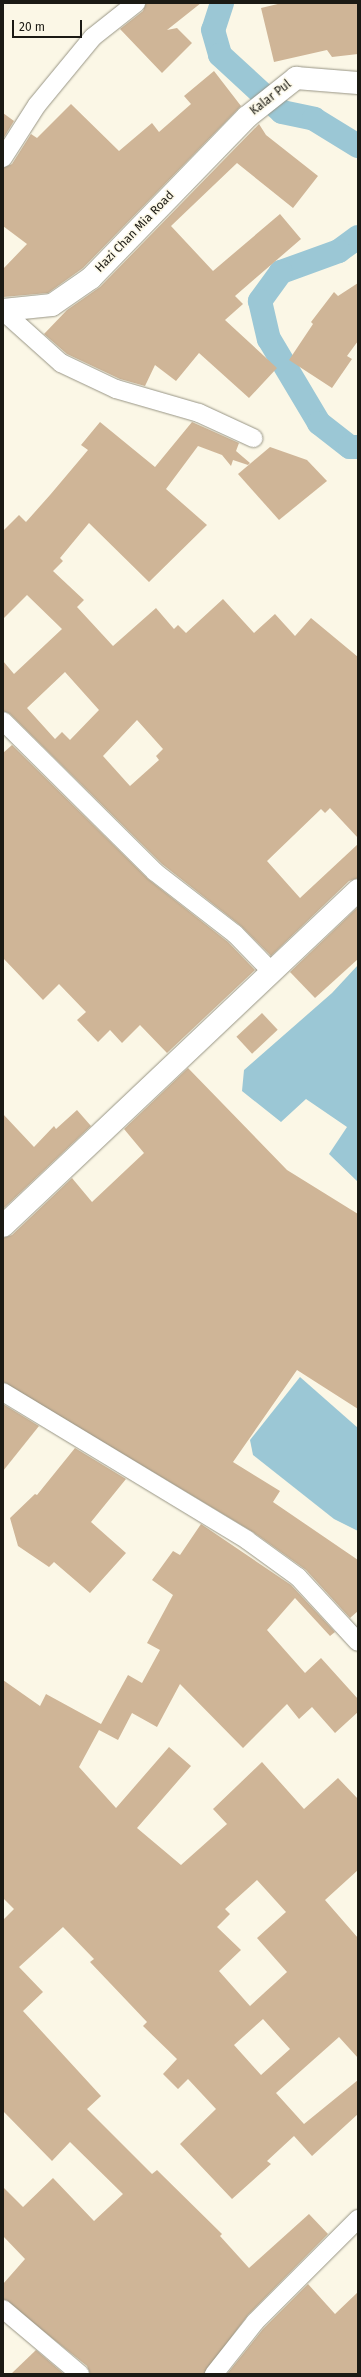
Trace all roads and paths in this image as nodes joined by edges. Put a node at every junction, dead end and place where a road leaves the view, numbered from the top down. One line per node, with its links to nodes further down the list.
1 (136, 3): 4 (street)
2 (358, 83): 3 (street, Kalar Pul)
3 (247, 117): 5 (street, Hazi Chan Mia Road)
4 (3, 158)
5 (3, 311): 6 (street)
6 (253, 438)
7 (3, 721): 9 (street)
8 (354, 899): 9 (street)
9 (272, 972): 10 (street)
10 (3, 1226)
11 (3, 1392): 12 (street)
12 (358, 1642)
13 (358, 2219): 16 (street)
14 (3, 2309): 15 (street)
15 (80, 2374)
16 (214, 2374)

